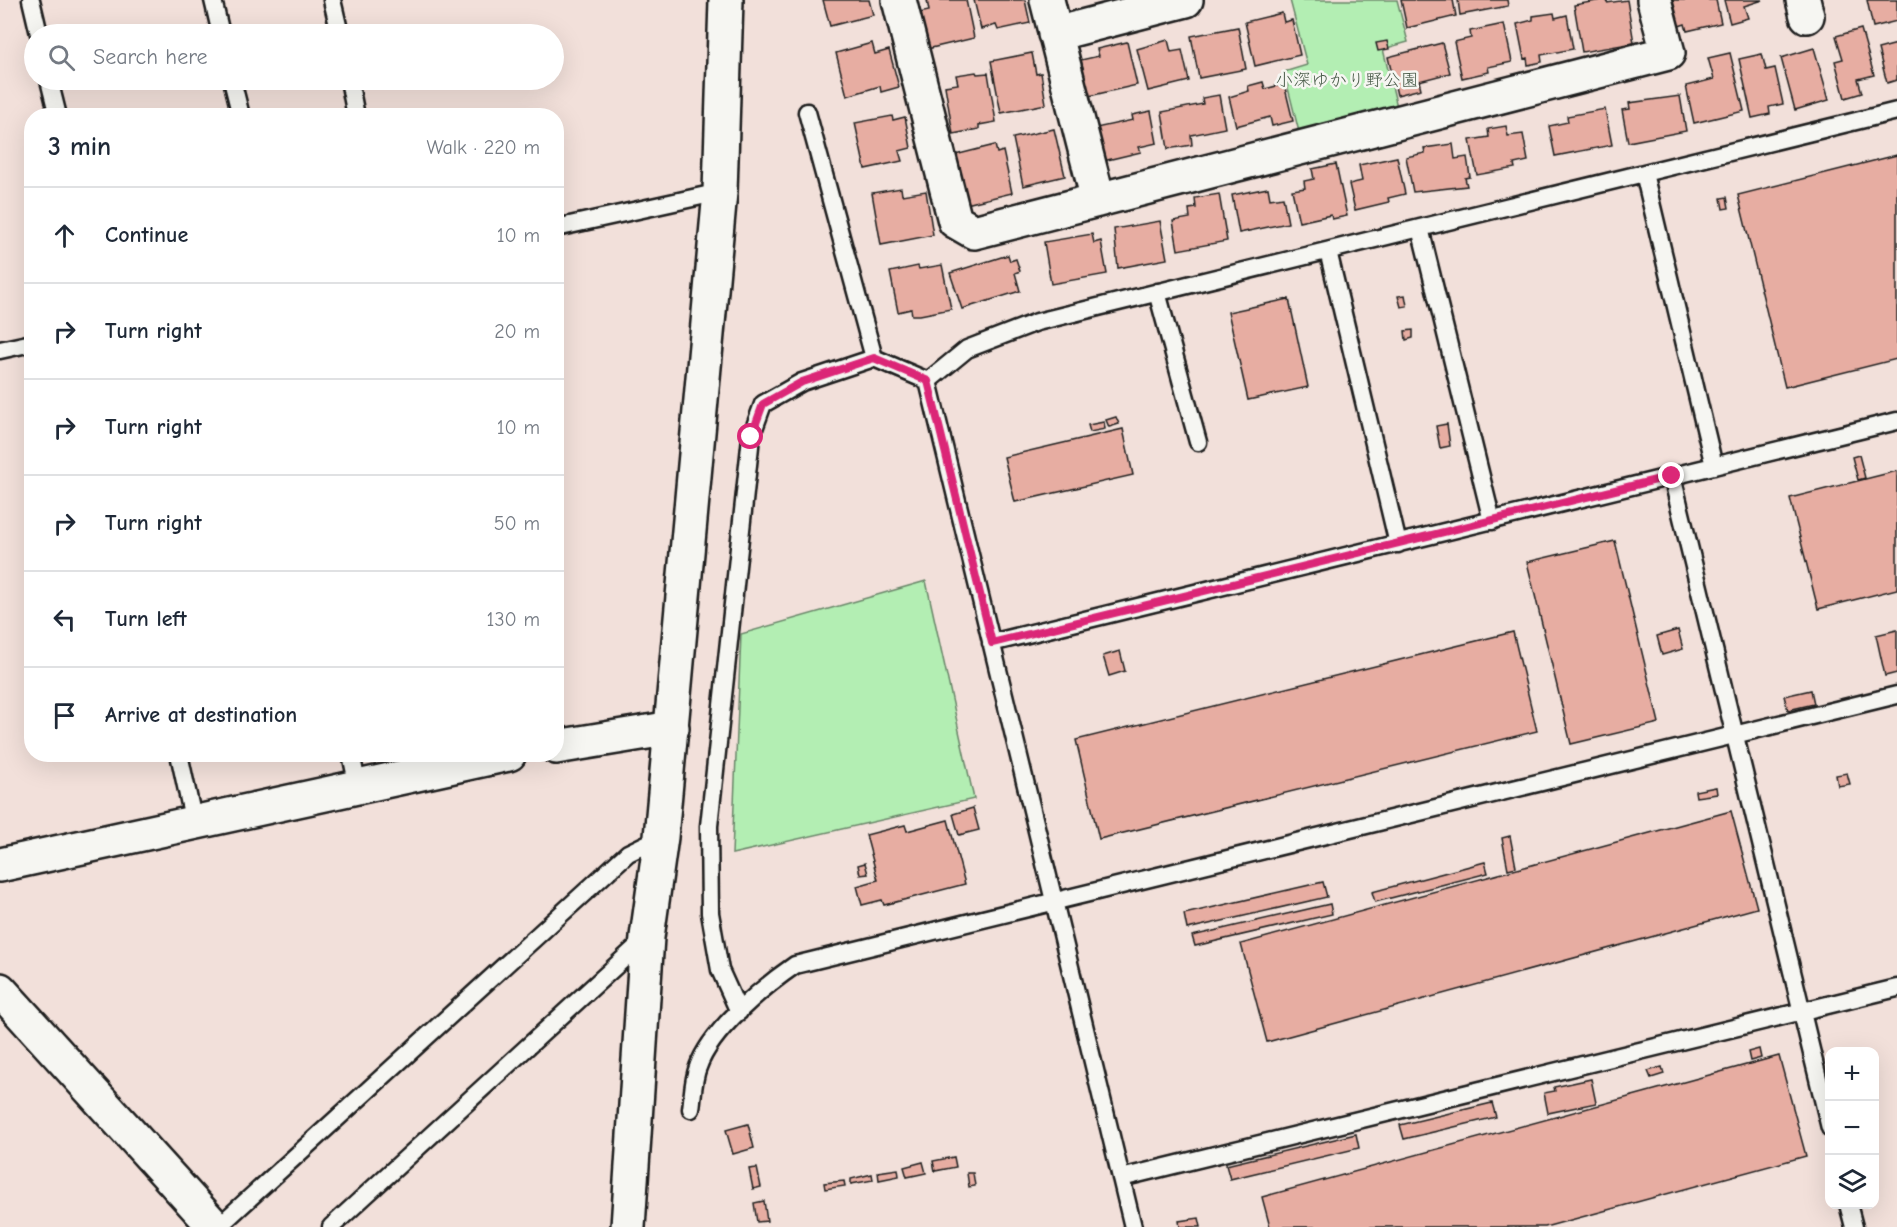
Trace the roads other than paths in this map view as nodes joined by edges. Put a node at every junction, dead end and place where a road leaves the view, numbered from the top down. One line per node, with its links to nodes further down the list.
1 (31, 0): 9 (lane)
2 (213, 0): 10 (lane)
3 (332, 0): 11 (lane)
4 (726, 0): 22 (street)
5 (899, 0): 23 (street)
6 (1047, 0): 12 (street)
7 (1186, 0): 12 (street)
8 (1654, 0): 23 (street)
9 (37, 24)
10 (219, 24)
11 (338, 24)
12 (1055, 34): 23 (street)
13 (52, 90): 16 (lane)
14 (234, 90): 17 (lane)
15 (351, 90): 18 (lane)
16 (56, 108)
17 (239, 108)
18 (355, 108)
19 (1897, 111): 21 (lane)
20 (807, 112): 30 (lane)
21 (1644, 173): 25 (lane); 34 (lane)
22 (720, 192): 24 (lane); 40 (street)
23 (1098, 200)
24 (564, 226)
25 (1420, 228): 26 (lane); 36 (lane)
26 (1328, 250): 27 (lane); 37 (lane)
27 (1157, 292): 31 (lane); 33 (lane)
28 (24, 345): 29 (lane)
29 (0, 350)
30 (874, 358): 31 (lane); 54 (lane)
31 (928, 381): 38 (lane)
32 (1897, 421): 34 (lane)
33 (1198, 441)
34 (1714, 466): 35 (lane)
35 (1672, 476): 36 (lane); 41 (lane)
36 (1492, 521): 37 (lane)
37 (1398, 544): 38 (lane)
38 (992, 643): 50 (lane)
39 (1897, 695): 41 (lane)
40 (672, 728): 42 (street); 48 (street)
41 (1735, 735): 50 (lane); 55 (lane)
42 (564, 746)
43 (181, 762): 47 (lane)
44 (353, 762): 46 (lane)
45 (468, 762): 46 (street)
46 (358, 787): 47 (street)
47 (194, 823): 49 (street)
48 (661, 837): 51 (street); 60 (lane)
49 (0, 865)
50 (1054, 902): 54 (lane); 58 (lane)
51 (647, 937): 61 (lane); 62 (street)
52 (1897, 988): 55 (lane)
53 (0, 990): 60 (street)
54 (739, 1012): 57 (lane)
55 (1802, 1012): 56 (lane); 58 (lane)
56 (1825, 1107)
57 (691, 1108)
58 (1121, 1178): 63 (lane)
59 (1849, 1209): 64 (lane)
60 (216, 1227)
61 (331, 1227)
62 (628, 1227)
63 (1133, 1227)
64 (1854, 1227)

